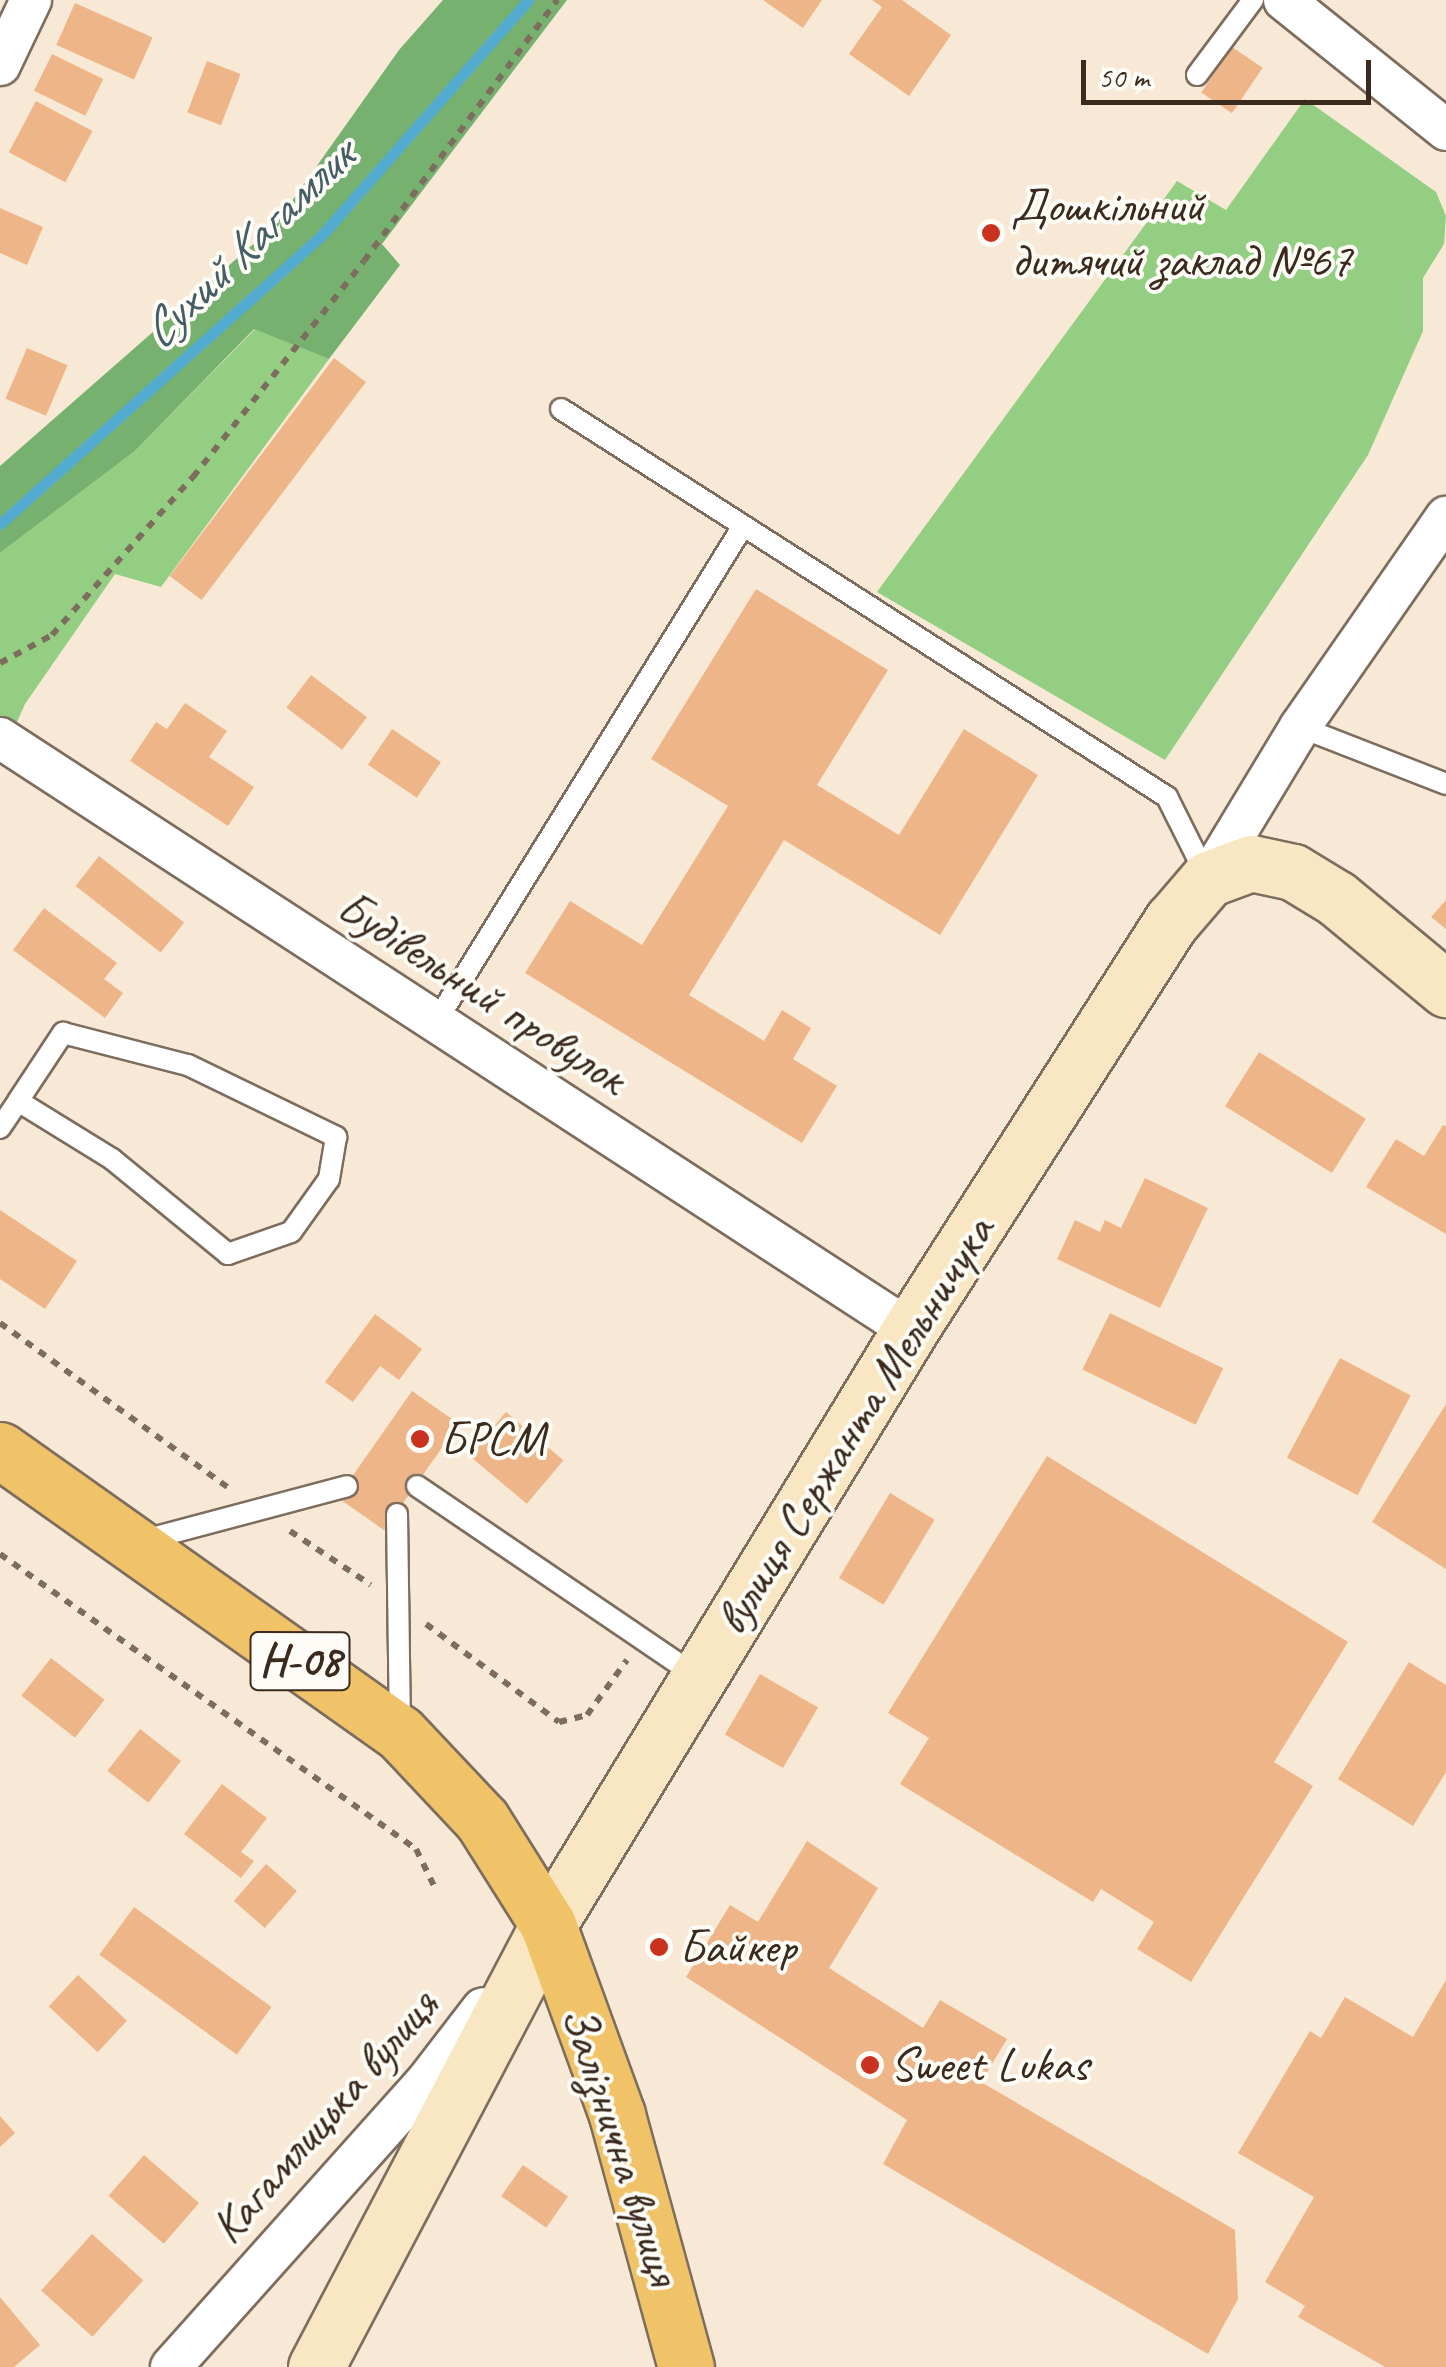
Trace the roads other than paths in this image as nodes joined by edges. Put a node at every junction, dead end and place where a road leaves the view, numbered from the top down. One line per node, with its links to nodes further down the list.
1 (31, 0): 4 (street)
2 (1253, 0): 5 (lane)
3 (1284, 0): 6 (street)
4 (0, 65)
5 (1196, 75)
6 (1446, 130)
7 (561, 409): 9 (lane)
8 (1446, 517): 10 (street, вулиця Сержанта Мельничука)
9 (743, 526): 13 (lane); 15 (lane)
10 (1300, 727): 12 (lane); 13 (street, вулиця Сержанта Мельничука)
11 (0, 738): 15 (street, Будівельний провулок)
12 (1446, 784)
13 (1208, 878): 14 (street); 18 (street, вулиця Сержанта Мельничука)
14 (1446, 989)
15 (436, 1022): 18 (street, Будівельний провулок)
16 (18, 1101): 16 (lane); 17 (lane)
17 (0, 1128)
18 (910, 1330): 24 (street, вулиця Сержанта Мельничука)
19 (0, 1450): 23 (main road, Н-08)
20 (346, 1486): 23 (lane)
21 (416, 1486): 24 (lane)
22 (397, 1514): 25 (lane)
23 (132, 1543): 25 (main road, Н-08)
24 (699, 1677): 26 (street, вулиця Сержанта Мельничука)
25 (400, 1732): 26 (main road, Н-08)
26 (548, 1925): 27 (street, Кагамлицька вулиця); 28 (street, вулиця Сержанта Мельничука); 29 (main road, Залізнична вулиця / Н-08)
27 (171, 2367)
28 (316, 2367)
29 (686, 2367)

